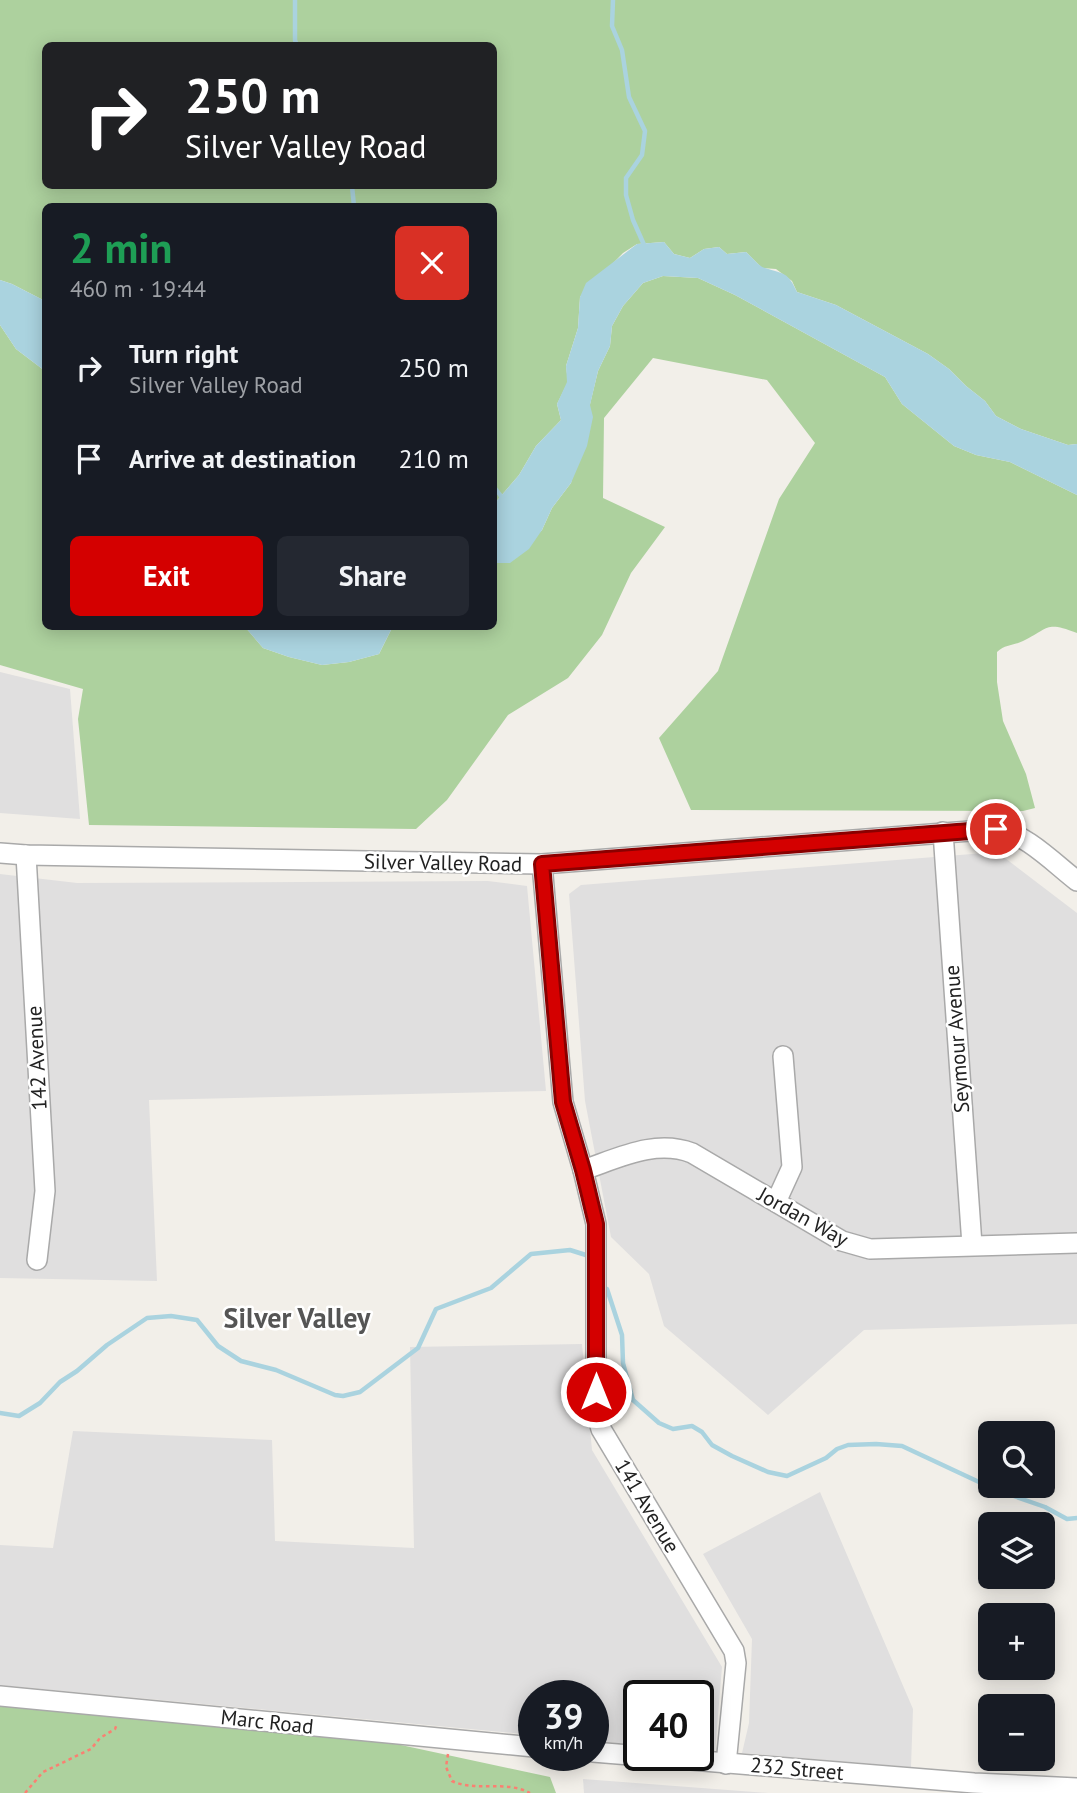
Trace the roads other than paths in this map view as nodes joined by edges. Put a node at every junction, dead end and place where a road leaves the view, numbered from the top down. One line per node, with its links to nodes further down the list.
1 (943, 832): 4 (street, Silver Valley Road); 5 (street, Silver Valley Road); 10 (street, Seymour Avenue)
2 (0, 853): 3 (street, Silver Valley Road)
3 (26, 855): 4 (street, Silver Valley Road); 11 (street, 142 Avenue)
4 (542, 864): 7 (street, 141 Avenue)
5 (1077, 881)
6 (783, 1056): 8 (street)
7 (583, 1170): 8 (street, Jordan Way); 15 (street, 141 Avenue)
8 (776, 1202): 10 (street, Jordan Way)
9 (1077, 1243): 10 (street, Jordan Way)
10 (972, 1245)
11 (37, 1260)
12 (0, 1696): 13 (street, Marc Road)
13 (518, 1746)
14 (609, 1753): 15 (street)
15 (726, 1763): 16 (street, 232 Street)
16 (1077, 1788)

